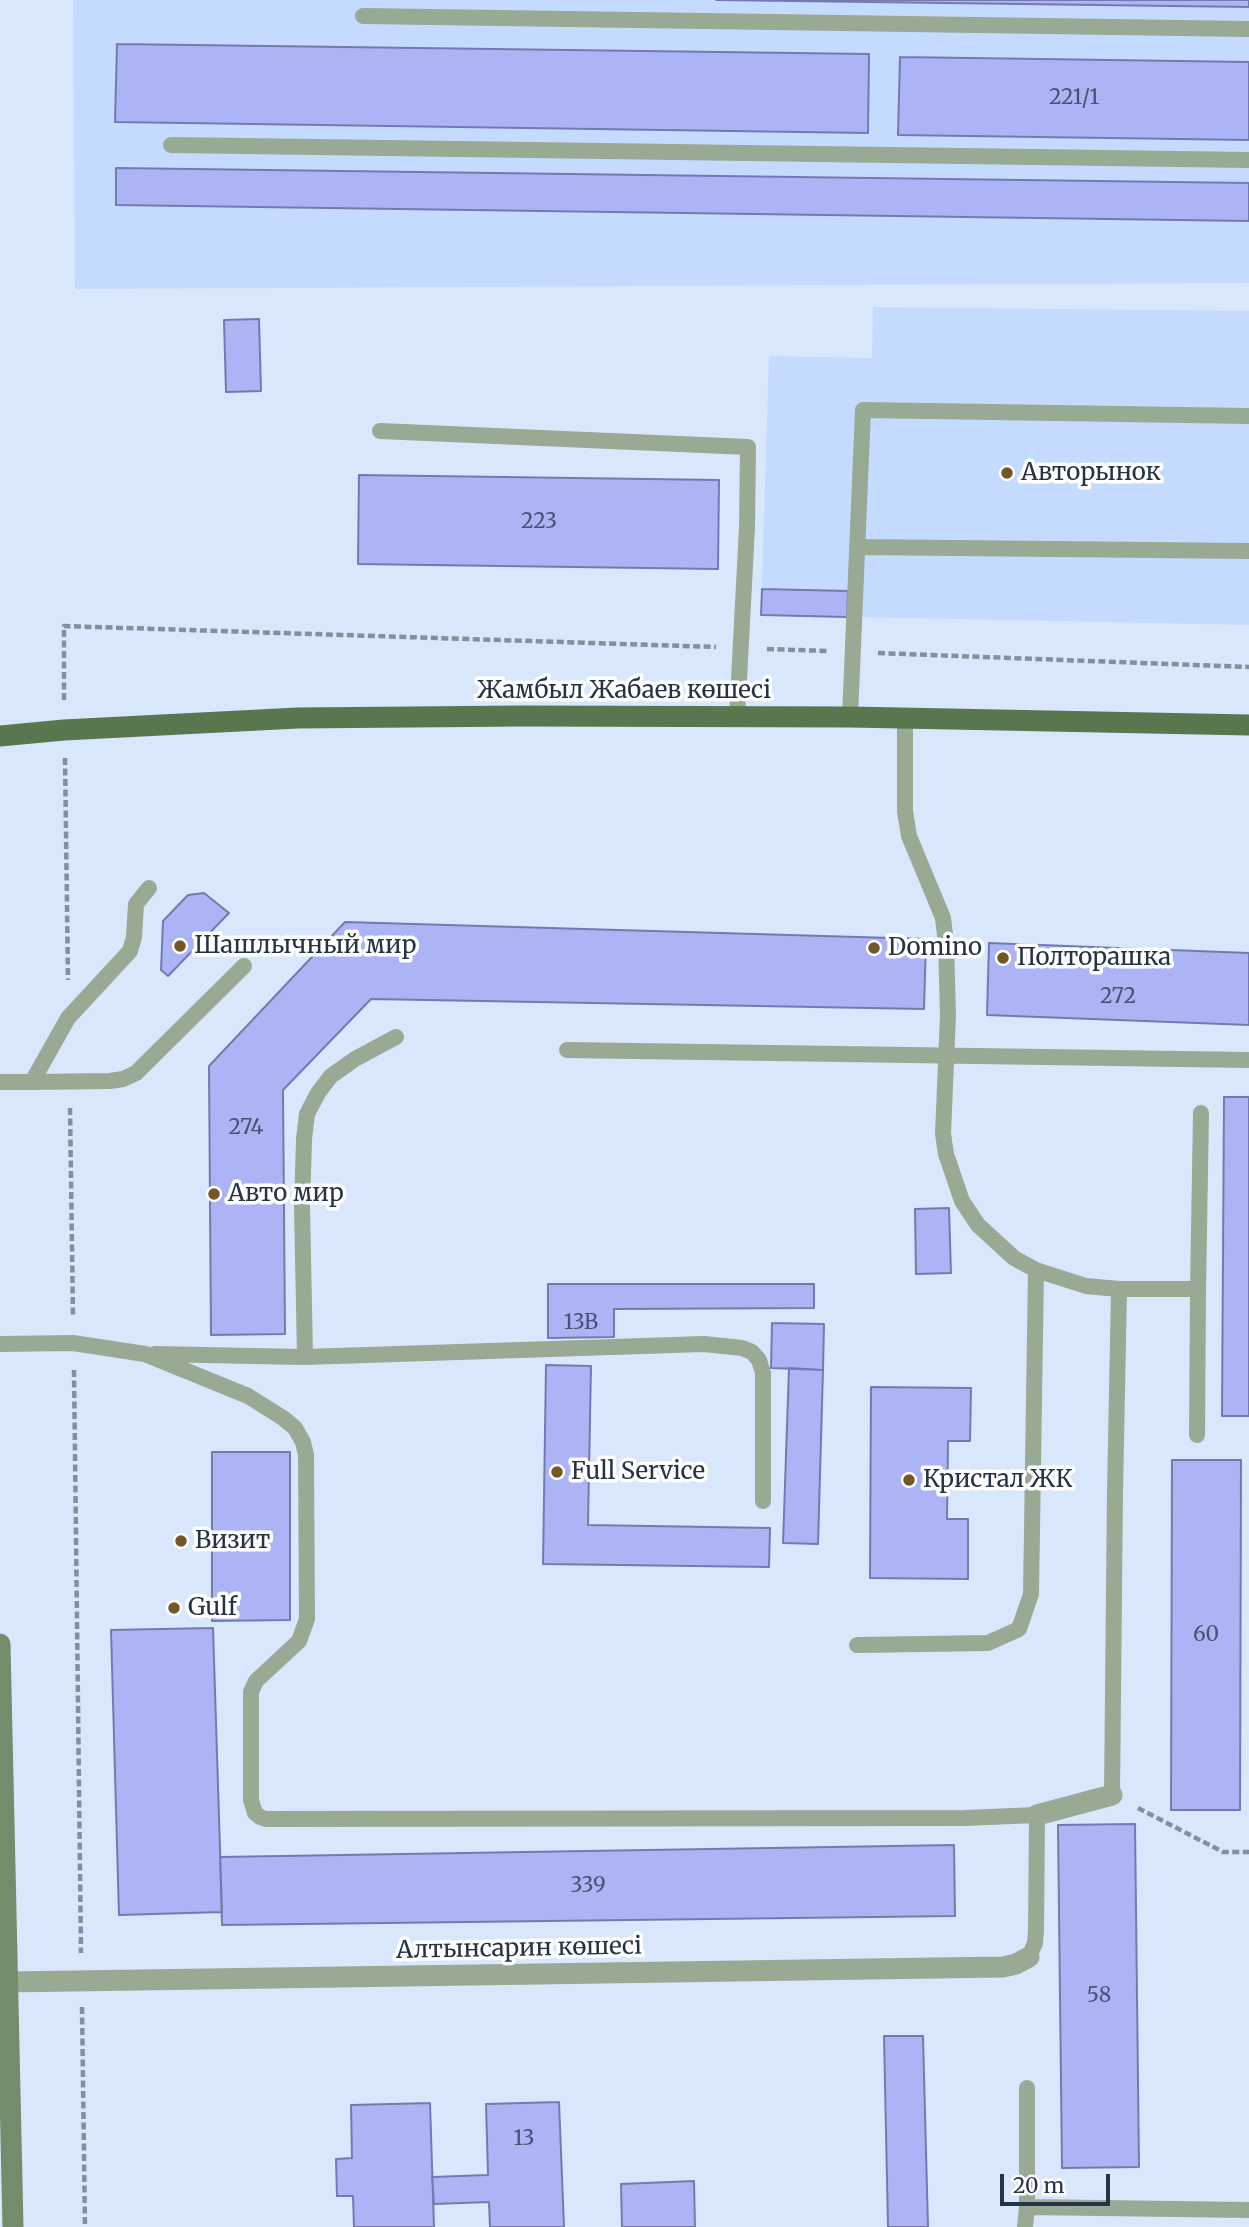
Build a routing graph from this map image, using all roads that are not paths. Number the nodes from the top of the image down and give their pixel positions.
1 (363, 16) dead end
2 (1249, 29) edge
3 (171, 145) dead end
4 (1249, 160) edge
5 (1249, 416) edge
6 (380, 430) dead end
7 (858, 547) junction
8 (1249, 551) edge
9 (737, 717) junction
10 (850, 717) junction
11 (905, 719) junction
12 (1249, 724) edge
13 (0, 736) edge
14 (149, 888) dead end
15 (244, 966) dead end
16 (396, 1037) dead end
17 (567, 1050) dead end
18 (947, 1057) junction
19 (1249, 1060) edge
20 (0, 1082) edge
21 (32, 1082) junction
22 (1201, 1113) dead end
23 (1036, 1270) junction
24 (1119, 1289) junction
25 (1198, 1289) junction
26 (0, 1344) edge
27 (145, 1354) junction
28 (305, 1357) junction
29 (1197, 1436) dead end
30 (763, 1501) dead end
31 (0, 1644) edge
32 (857, 1645) dead end
33 (1112, 1795) joint
34 (1037, 1815) junction
35 (1029, 1956) joint
36 (7, 1982) junction
37 (1027, 2088) dead end
38 (1027, 2207) junction
39 (1249, 2210) edge
40 (13, 2227) edge
41 (1025, 2227) edge

1 - 2 lane
3 - 4 lane
5 - 7 lane
6 - 9 lane
7 - 8 lane
7 - 10 lane
9 - 10 main road, Жамбыл Жабаев көшесі
9 - 13 main road, Жамбыл Жабаев көшесі
10 - 11 main road, Жамбыл Жабаев көшесі
11 - 12 main road, Жамбыл Жабаев көшесі
11 - 18 lane
14 - 21 lane
15 - 21 lane
16 - 28 lane
17 - 18 lane
18 - 19 lane
18 - 23 lane
20 - 21 lane
22 - 25 lane
23 - 24 lane
23 - 32 lane
24 - 25 lane
24 - 33 lane
25 - 29 lane
26 - 27 lane
27 - 28 lane
27 - 34 lane
28 - 30 lane
31 - 36 main road
33 - 34 street
34 - 35 lane
35 - 36 street, Алтынсарин көшесі
36 - 40 main road
37 - 38 lane
38 - 39 lane
38 - 41 lane

